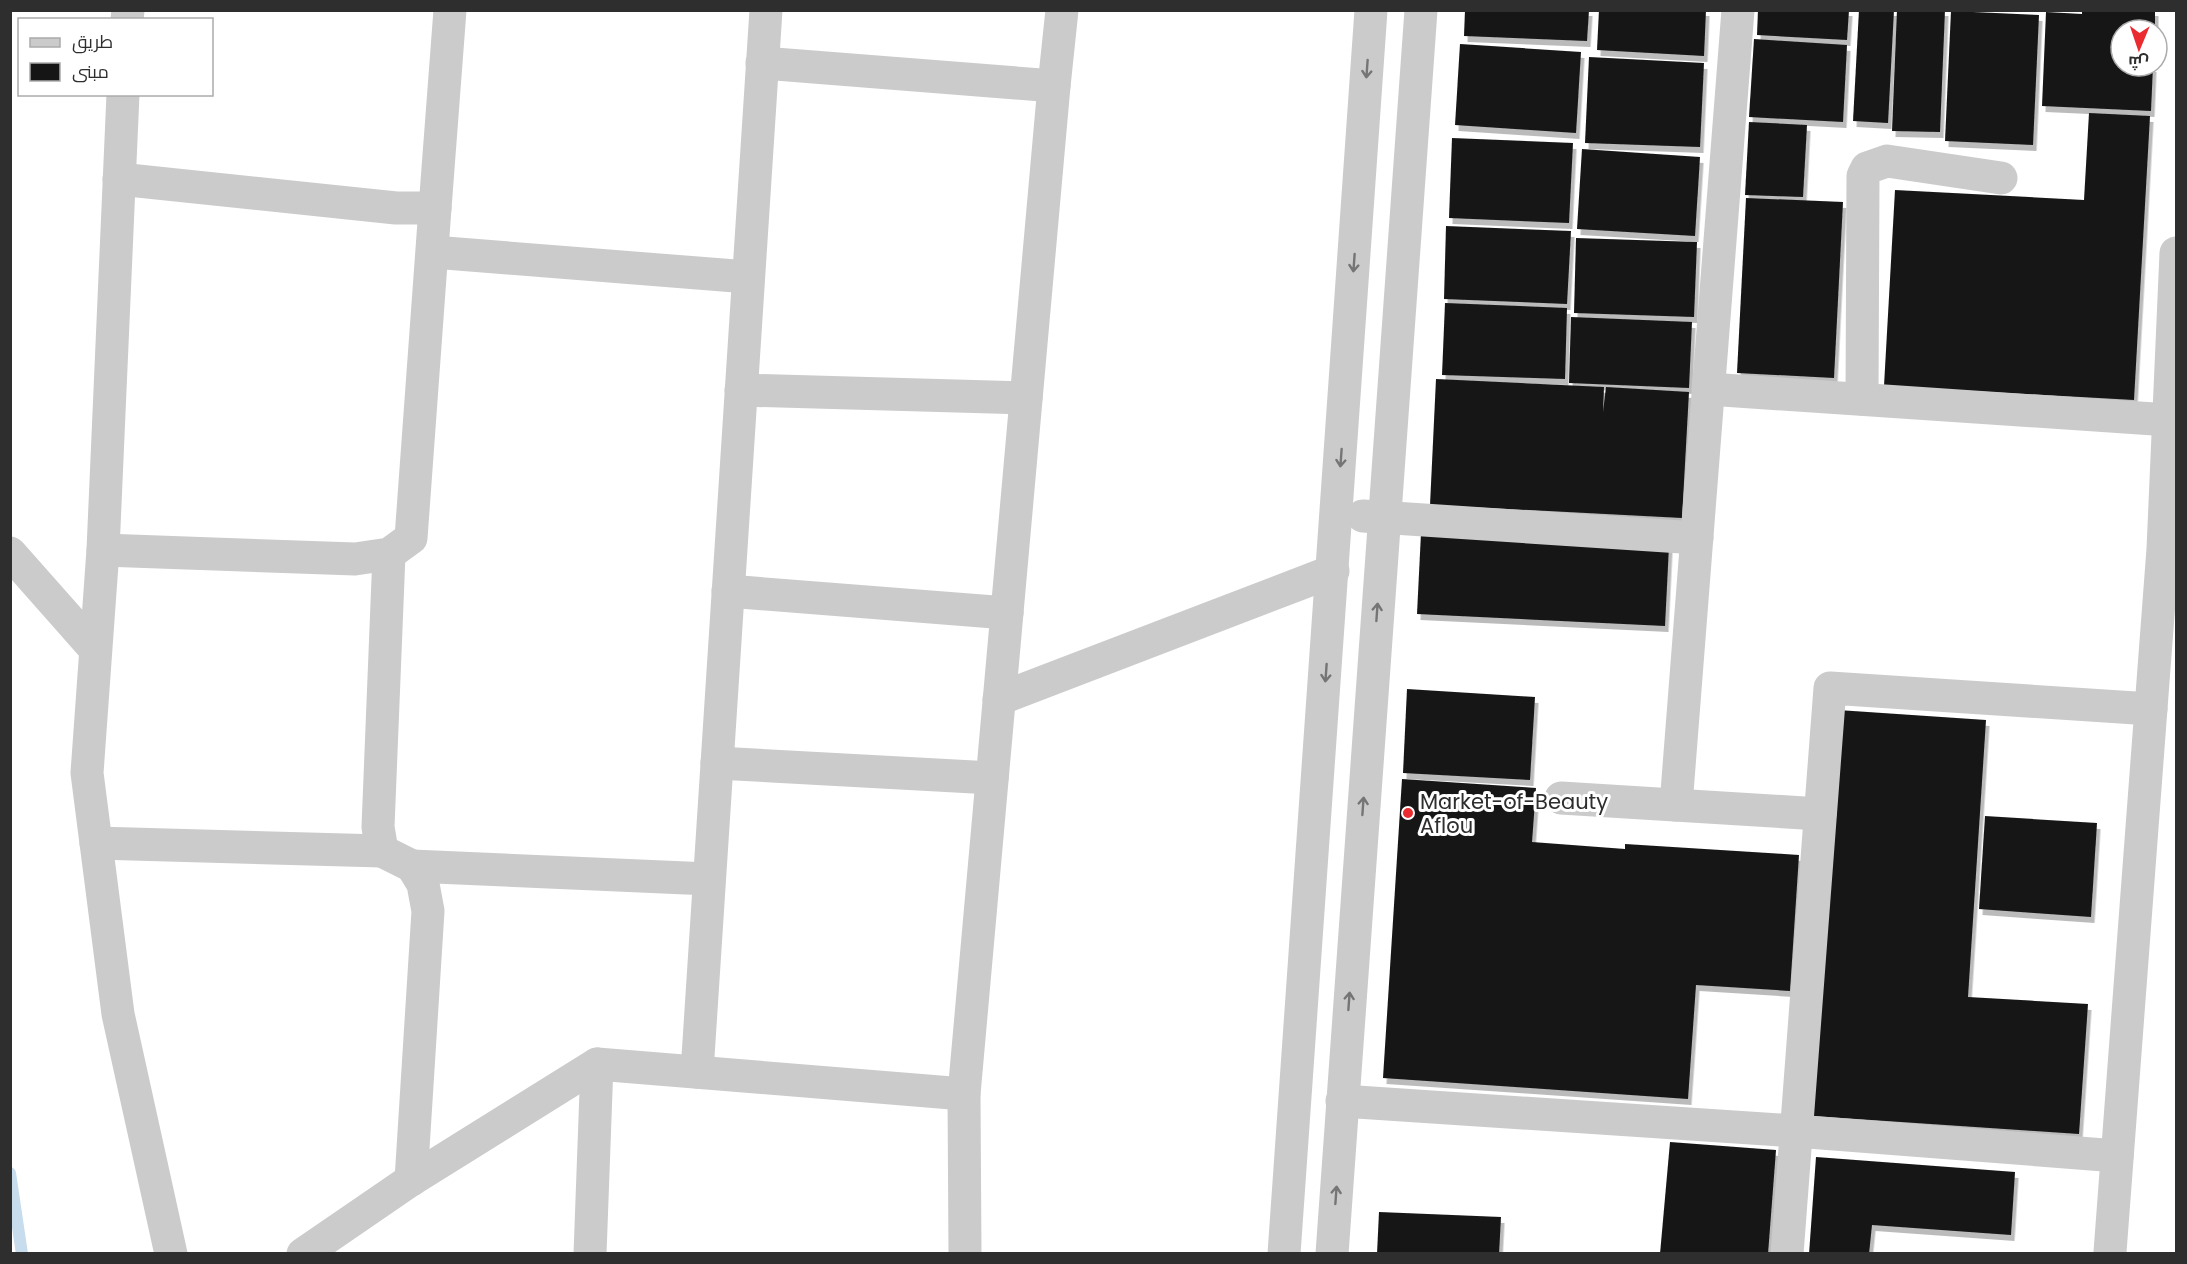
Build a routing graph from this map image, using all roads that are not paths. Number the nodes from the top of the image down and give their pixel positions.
1 (450, 10) edge
2 (766, 10) edge
3 (1062, 10) edge
4 (1371, 10) edge
5 (1421, 10) edge
6 (1737, 10) edge
7 (762, 63) junction
8 (1054, 86) junction
9 (123, 96) edge
10 (2001, 178) dead end
11 (119, 179) junction
12 (435, 208) junction
13 (433, 252) junction
14 (2176, 253) edge
15 (748, 277) junction
16 (1708, 389) junction
17 (741, 390) junction
18 (1026, 398) junction
19 (1862, 399) junction
20 (2169, 420) junction
21 (1337, 514) junction
22 (1384, 517) junction
23 (1697, 538) junction
24 (103, 550) junction
25 (10, 553) edge
26 (389, 554) junction
27 (2170, 556) edge
28 (1333, 571) junction
29 (728, 591) junction
30 (1007, 613) junction
31 (95, 649) junction
32 (999, 699) junction
33 (2151, 709) junction
34 (717, 763) junction
35 (992, 777) junction
36 (1561, 798) dead end
37 (1676, 805) junction
38 (1820, 814) junction
39 (96, 843) junction
40 (382, 852) junction
41 (412, 866) junction
42 (709, 879) junction
43 (597, 1064) junction
44 (697, 1072) junction
45 (964, 1094) junction
46 (1342, 1101) junction
47 (1795, 1131) junction
48 (2117, 1156) junction
49 (411, 1180) junction
50 (2110, 1253) edge
51 (171, 1254) edge
52 (303, 1254) edge
53 (590, 1254) edge
54 (965, 1254) edge
55 (1284, 1254) edge
56 (1332, 1254) edge
57 (1787, 1254) edge

1 - 12 street
2 - 7 street
3 - 8 street
4 -> 21 street
5 - 22 street
6 - 16 street
7 - 8 street
7 - 15 street
8 - 18 street
9 - 11 street
10 - 19 street
11 - 12 street
11 - 24 street
12 - 13 street
13 - 15 street
13 - 26 street
14 - 20 street
15 - 17 street
16 - 19 street
16 - 23 street
17 - 18 street
17 - 29 street
18 - 30 street
19 - 20 street
20 - 27 street
21 - 22 street
21 - 28 street
22 - 23 street
46 -> 22 street
23 - 37 street
24 - 26 street
24 - 31 street
25 - 31 street
26 - 40 street
27 - 33 street
28 - 32 street
28 -> 55 street
29 - 30 street
29 - 34 street
30 - 32 street
31 - 39 street
32 - 35 street
33 - 38 street
33 - 48 street
34 - 35 street
34 - 42 street
35 - 45 street
36 - 37 street
37 - 38 street
38 - 47 street
39 - 40 street
39 - 51 street
40 - 41 street
41 - 42 street
41 - 49 street
42 - 44 street
43 - 44 street
43 - 49 street
43 - 53 street
44 - 45 street
45 - 54 street
46 - 47 street
56 -> 46 street
47 - 48 street
47 - 57 street
48 - 50 street
49 - 52 street

